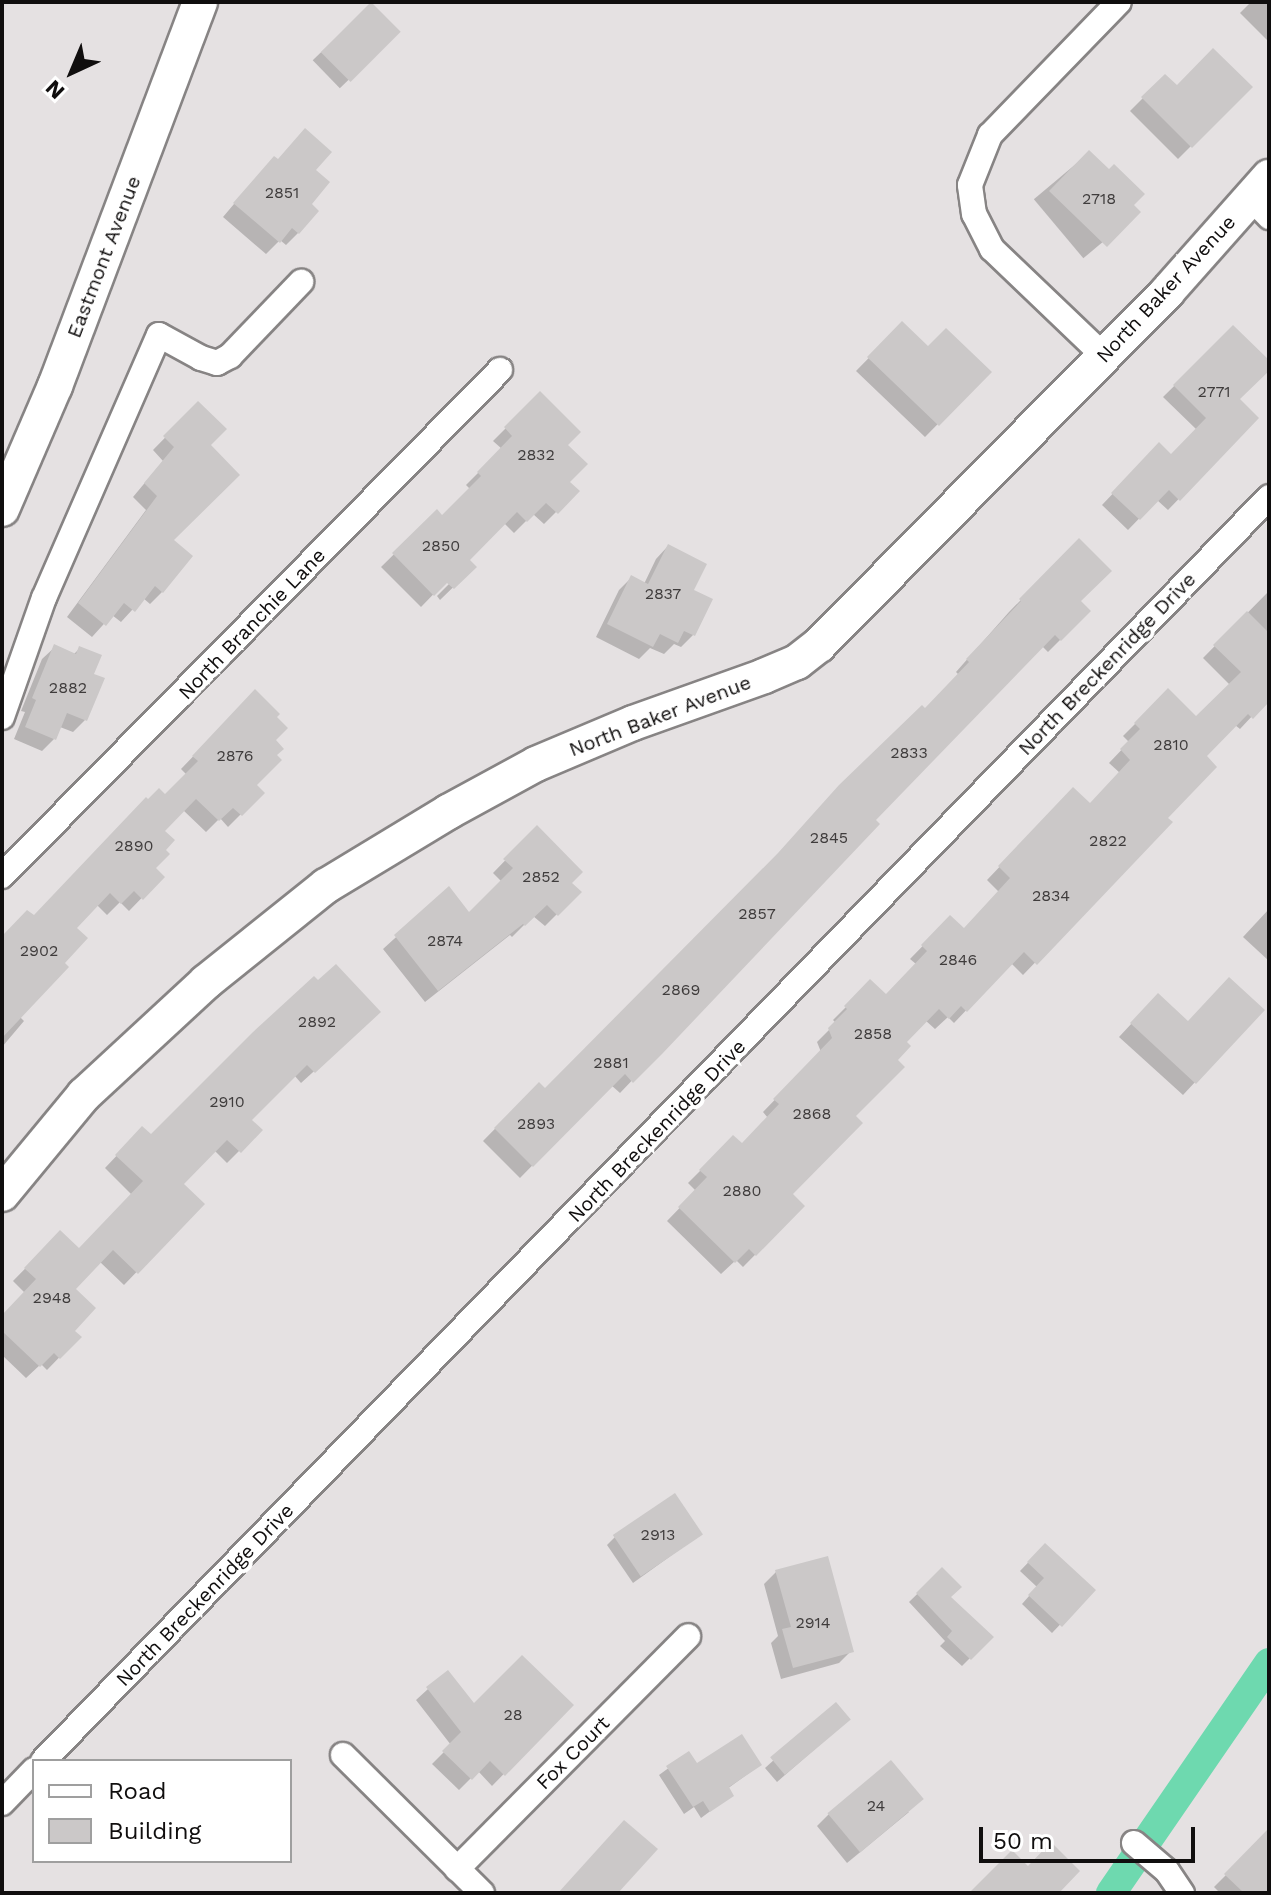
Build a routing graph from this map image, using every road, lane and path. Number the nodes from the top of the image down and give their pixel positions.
1 (200, 2) edge
2 (1119, 2) edge
3 (1263, 197) edge
4 (301, 282) dead end
5 (1104, 356) junction
6 (500, 370) dead end
7 (1269, 497) edge
8 (2, 509) edge
9 (2, 717) edge
10 (2, 876) edge
11 (2, 1194) edge
12 (688, 1636) dead end
13 (343, 1755) dead end
14 (45, 1759) edge
15 (32, 1772) edge
16 (2, 1803) edge
17 (1134, 1843) dead end
18 (457, 1869) junction
19 (482, 1893) edge
20 (1182, 1893) edge

1 - 8 main road, Eastmont Avenue
2 - 5 street
3 - 5 main road, North Baker Avenue
4 - 9 street
5 - 11 main road, North Baker Avenue
6 - 10 street, North Branchie Lane
7 - 14 street, North Breckenridge Drive
12 - 18 street, Fox Court
13 - 18 street
15 - 16 street
17 - 20 street
18 - 19 street

